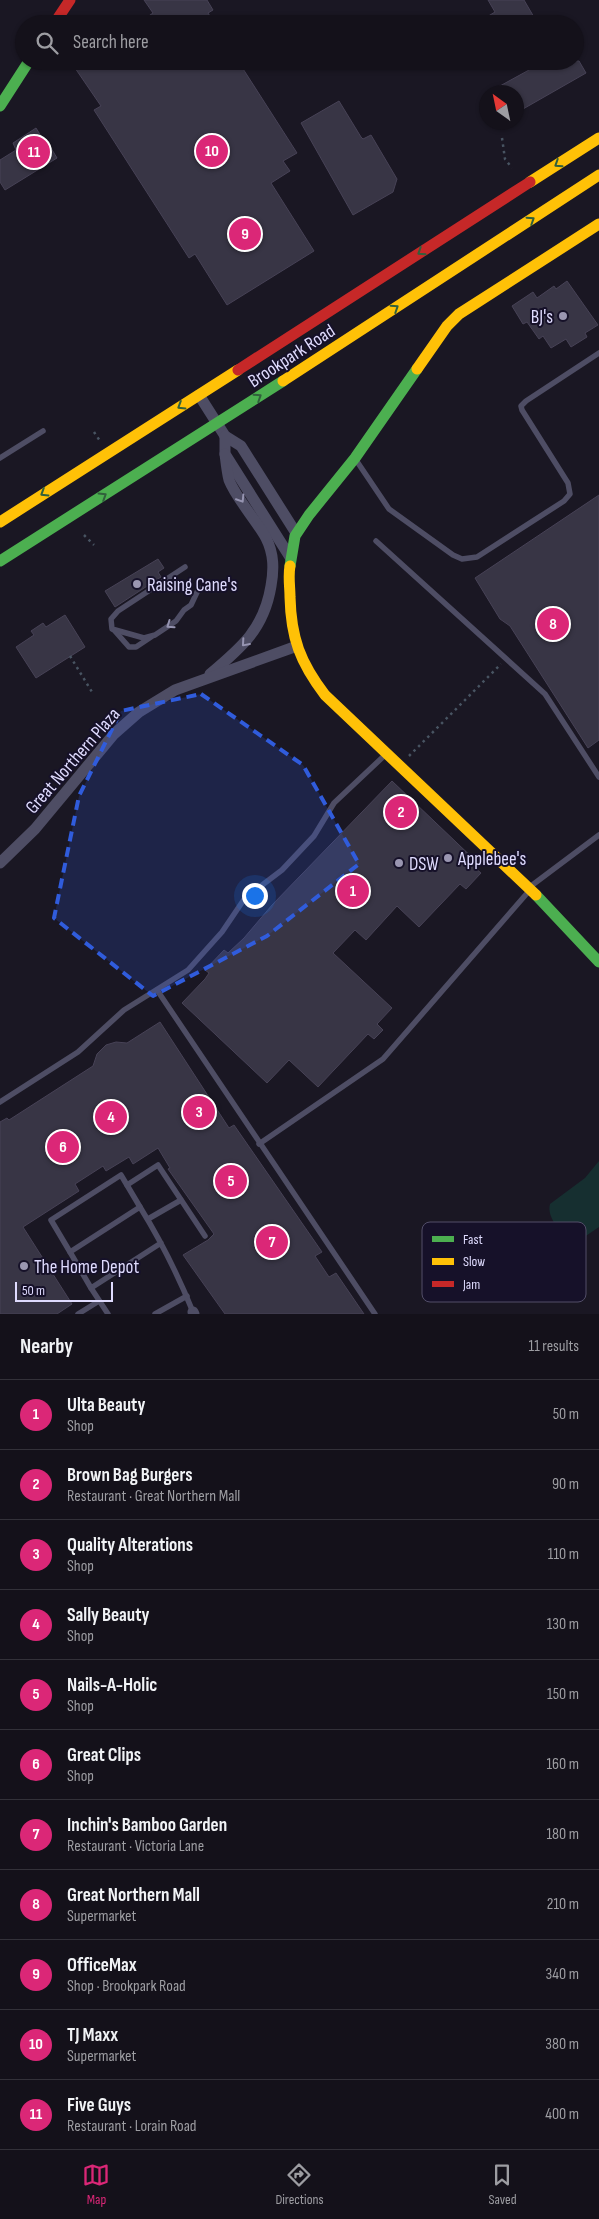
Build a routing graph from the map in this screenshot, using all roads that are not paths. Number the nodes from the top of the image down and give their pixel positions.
1 (70, 0) edge
2 (60, 15) edge
3 (24, 70) edge
4 (0, 106) edge
5 (599, 138) edge
6 (599, 176) edge
7 (599, 224) edge
8 (599, 353) edge
9 (199, 395) junction
10 (218, 424) junction
11 (43, 431) dead end
12 (226, 436) junction
13 (225, 454) junction
14 (0, 458) edge
15 (355, 458) junction
16 (0, 522) edge
17 (296, 533) junction
18 (376, 542) dead end
19 (290, 557) junction
20 (0, 562) edge
21 (185, 567) dead end
22 (200, 588) dead end
23 (112, 629) junction
24 (155, 635) junction
25 (297, 646) junction
26 (204, 679) junction
27 (386, 754) junction
28 (599, 777) edge
29 (599, 834) edge
30 (0, 863) edge
31 (529, 888) junction
32 (599, 962) edge
33 (157, 990) junction
34 (0, 1102) edge
35 (259, 1144) junction
36 (127, 1185) junction
37 (181, 1200) junction
38 (140, 1207) junction
39 (148, 1219) junction
40 (205, 1236) dead end
41 (162, 1243) junction
42 (70, 1252) junction
43 (91, 1288) junction
44 (186, 1296) junction
45 (99, 1301) junction
46 (193, 1313) edge
47 (78, 1314) edge
48 (108, 1314) edge
49 (155, 1314) edge
50 (375, 1314) edge

1 - 2 main road
3 - 4 main road
5 -> 9 main road, Brookpark Road
10 -> 6 main road, Brookpark Road
7 - 15 main road
8 - 15 lane
9 - 10 street
9 -> 16 main road, Brookpark Road
10 - 12 street
20 -> 10 main road, Brookpark Road
11 - 14 lane
12 - 13 street, Great Northern Plaza
12 - 17 street
13 - 19 street
13 -> 26 street, Great Northern Plaza
15 - 17 main road
17 - 19 main road
18 - 28 lane
19 - 25 main road
21 - 23 lane
22 -> 24 lane
23 - 24 lane
23 - 24 lane
25 - 26 street, Great Northern Plaza
25 - 27 main road
26 - 30 street, Great Northern Plaza
27 - 31 main road
27 - 33 lane
29 - 31 lane
31 - 32 main road
31 - 35 lane
33 - 34 lane
33 - 35 lane
35 - 50 lane
36 - 37 lane
36 - 38 lane
36 - 42 lane
37 - 39 lane
37 - 40 lane
38 - 39 lane
38 - 42 lane
39 - 41 lane
41 - 43 lane
41 - 44 lane
42 - 43 lane
43 - 45 lane
44 - 46 lane
44 - 49 lane
45 - 47 lane
45 - 48 lane

